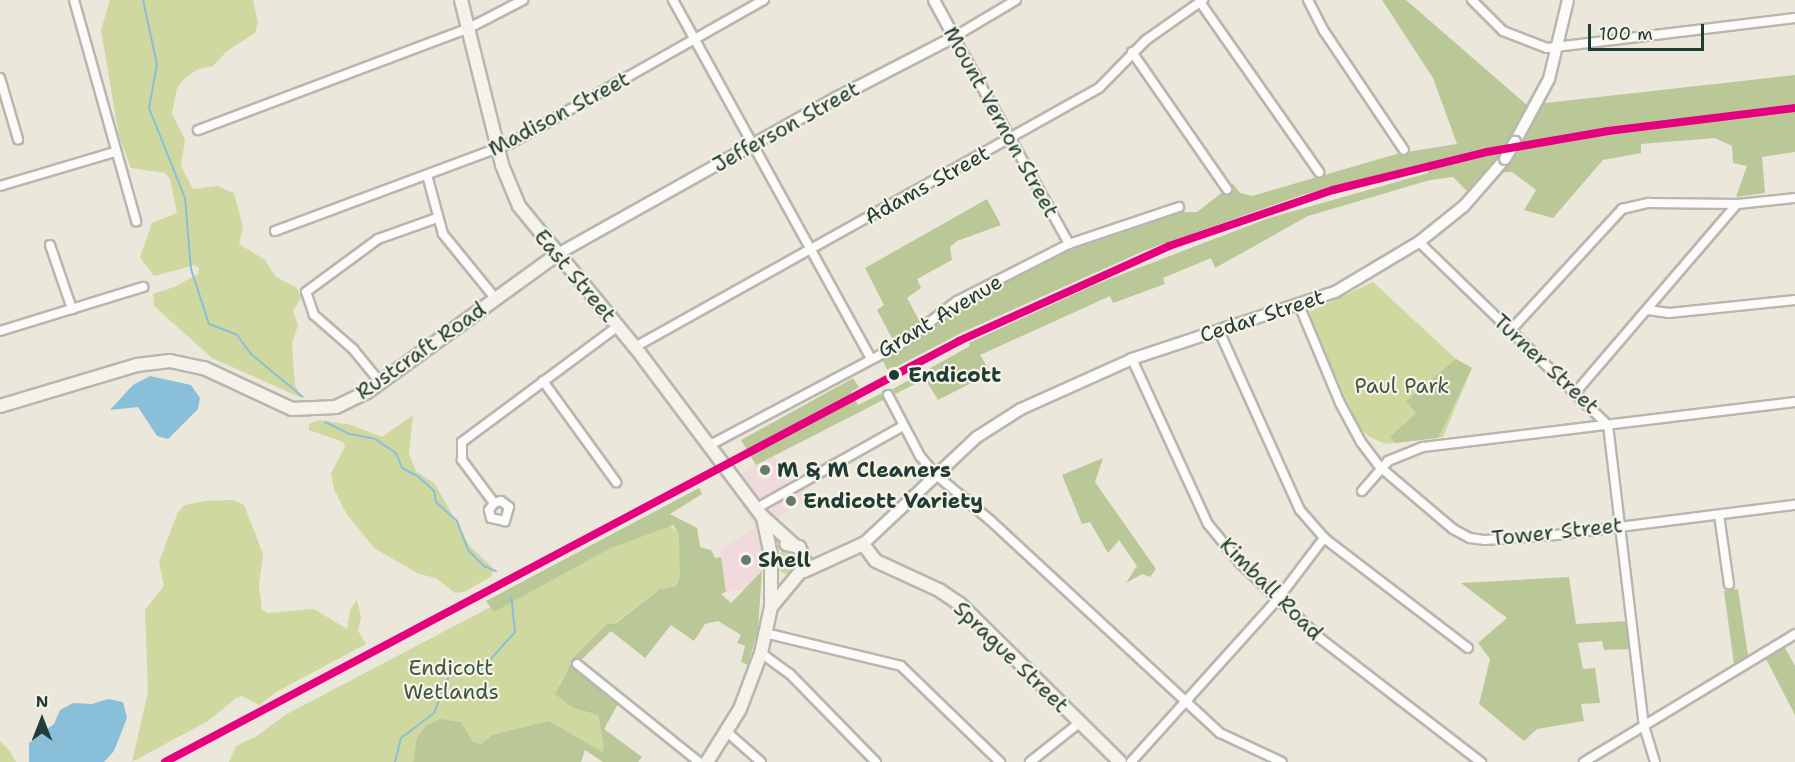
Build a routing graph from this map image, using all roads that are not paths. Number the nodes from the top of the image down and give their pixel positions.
1 (74, 0) edge
2 (461, 0) edge
3 (523, 0) edge
4 (673, 0) edge
5 (764, 0) edge
6 (934, 0) edge
7 (1016, 0) edge
8 (1308, 0) edge
9 (1472, 0) edge
10 (1568, 0) edge
11 (1201, 1) edge
12 (1795, 18) edge
13 (469, 28) junction
14 (954, 37) junction
15 (695, 39) junction
16 (1560, 47) junction
17 (1132, 52) junction
18 (0, 78) edge
19 (4, 108) edge
20 (198, 130) dead end
21 (1010, 138) junction
22 (18, 139) dead end
23 (753, 145) junction
24 (498, 149) junction
25 (1404, 150) dead end
26 (115, 152) junction
27 (1319, 172) dead end
28 (427, 175) junction
29 (0, 186) edge
30 (1227, 189) dead end
31 (1795, 198) edge
32 (1737, 204) junction
33 (1179, 207) dead end
34 (437, 218) junction
35 (136, 221) dead end
36 (275, 231) dead end
37 (1419, 242) junction
38 (1069, 244) junction
39 (50, 245) dead end
40 (812, 250) junction
41 (556, 255) junction
42 (143, 287) dead end
43 (495, 298) junction
44 (1795, 300) edge
45 (1299, 305) junction
46 (72, 309) junction
47 (1648, 310) junction
48 (618, 326) junction
49 (0, 331) edge
50 (1219, 331) junction
51 (1510, 331) junction
52 (635, 347) junction
53 (870, 357) junction
54 (1132, 359) junction
55 (543, 381) junction
56 (380, 382) junction
57 (1575, 393) junction
58 (888, 395) dead end
59 (1795, 402) edge
60 (0, 405) edge
61 (1608, 425) junction
62 (903, 426) junction
63 (710, 446) junction
64 (1380, 467) junction
65 (935, 474) junction
66 (616, 482) dead end
67 (1362, 491) dead end
68 (494, 503) dead end
69 (1795, 505) edge
70 (760, 512) junction
71 (1719, 515) junction
72 (1620, 526) junction
73 (1324, 538) junction
74 (863, 544) junction
75 (799, 548) junction
76 (771, 555) junction
77 (832, 558) junction
78 (771, 569) junction
79 (799, 575) junction
80 (1729, 584) dead end
81 (1277, 600) junction
82 (771, 607) junction
83 (765, 633) junction
84 (1795, 634) edge
85 (1468, 648) dead end
86 (761, 653) junction
87 (577, 664) dead end
88 (1186, 705) junction
89 (1079, 723) junction
90 (1644, 726) junction
91 (727, 732) junction
92 (699, 762) edge
93 (707, 762) edge
94 (761, 762) edge
95 (876, 762) edge
96 (1000, 762) edge
97 (1030, 762) edge
98 (1120, 762) edge
99 (1131, 762) edge
100 (1282, 762) edge
101 (1481, 762) edge
102 (1584, 762) edge
103 (1655, 762) edge

1 - 26 street
2 - 13 main road, East Street
3 - 13 street
4 - 15 street
5 - 15 street, Madison Street
6 - 14 street, Mount Vernon Street
7 - 14 street, Jefferson Street
8 - 25 street
9 - 16 street
10 - 16 street, Cedar Street
11 - 17 street, Adams Street
11 - 27 street
12 - 16 street
13 - 20 street
13 - 24 main road, East Street
14 - 21 street, Mount Vernon Street
14 - 23 street, Jefferson Street
15 - 23 street
15 - 24 street, Madison Street
16 - 37 street, Cedar Street, bridge
17 - 21 street, Adams Street
17 - 30 street
18 - 19 street
19 - 22 street
21 - 38 street, Mount Vernon Street
21 - 40 street, Adams Street
23 - 40 street
23 - 41 street, Jefferson Street
24 - 28 street, Madison Street
24 - 41 main road, East Street
26 - 29 street
26 - 35 street
28 - 34 street
28 - 36 street, Madison Street
31 - 32 street
32 - 47 street
32 - 51 street
33 - 38 street, Grant Avenue
34 - 43 street
34 - 56 street
37 - 45 street, Cedar Street
37 - 51 street, Turner Street
38 - 53 street, Grant Avenue
39 - 46 street
40 - 52 street, Adams Street
40 - 53 street
41 - 43 main road, Rustcraft Road
41 - 48 main road, East Street
42 - 46 street
43 - 56 main road, Rustcraft Road
44 - 47 street
45 - 50 street, Cedar Street
45 - 64 street, Tower Street
46 - 49 street
47 - 57 street
48 - 52 main road, East Street
48 - 55 street
50 - 54 street, Cedar Street
50 - 73 street
51 - 57 street, Turner Street
52 - 63 main road, East Street
53 - 63 street, Grant Avenue
54 - 65 street, Cedar Street
54 - 81 street, Kimball Road
55 - 66 street
55 - 68 street
56 - 60 main road, Rustcraft Road
57 - 61 street, Turner Street
58 - 62 street
59 - 61 street
61 - 64 street
61 - 72 street, Turner Street
62 - 65 street
62 - 70 street
63 - 70 main road, East Street
64 - 67 street
64 - 72 street, Tower Street
65 - 74 street, Cedar Street
65 - 88 street
69 - 71 street, Tower Street
70 - 75 main road, East Street
70 - 76 main road, East Street
71 - 72 street, Tower Street
71 - 80 street
72 - 90 street, Turner Street
73 - 81 street
73 - 85 street
74 - 77 main road
74 - 89 main road, Sprague Street
75 - 76 main road
75 - 77 main road
75 - 79 main road
76 - 78 main road
77 - 79 main road
78 - 79 main road
78 - 82 main road
79 - 82 main road
81 - 88 street
81 - 101 street, Kimball Road
82 - 83 main road
83 - 86 main road
83 - 96 street
84 - 90 street
86 - 91 main road
86 - 95 street
87 - 92 street
88 - 99 street
88 - 100 street
89 - 97 street
89 - 98 main road, Sprague Street
90 - 102 street
90 - 103 street, Turner Street
91 - 93 main road
91 - 94 street

